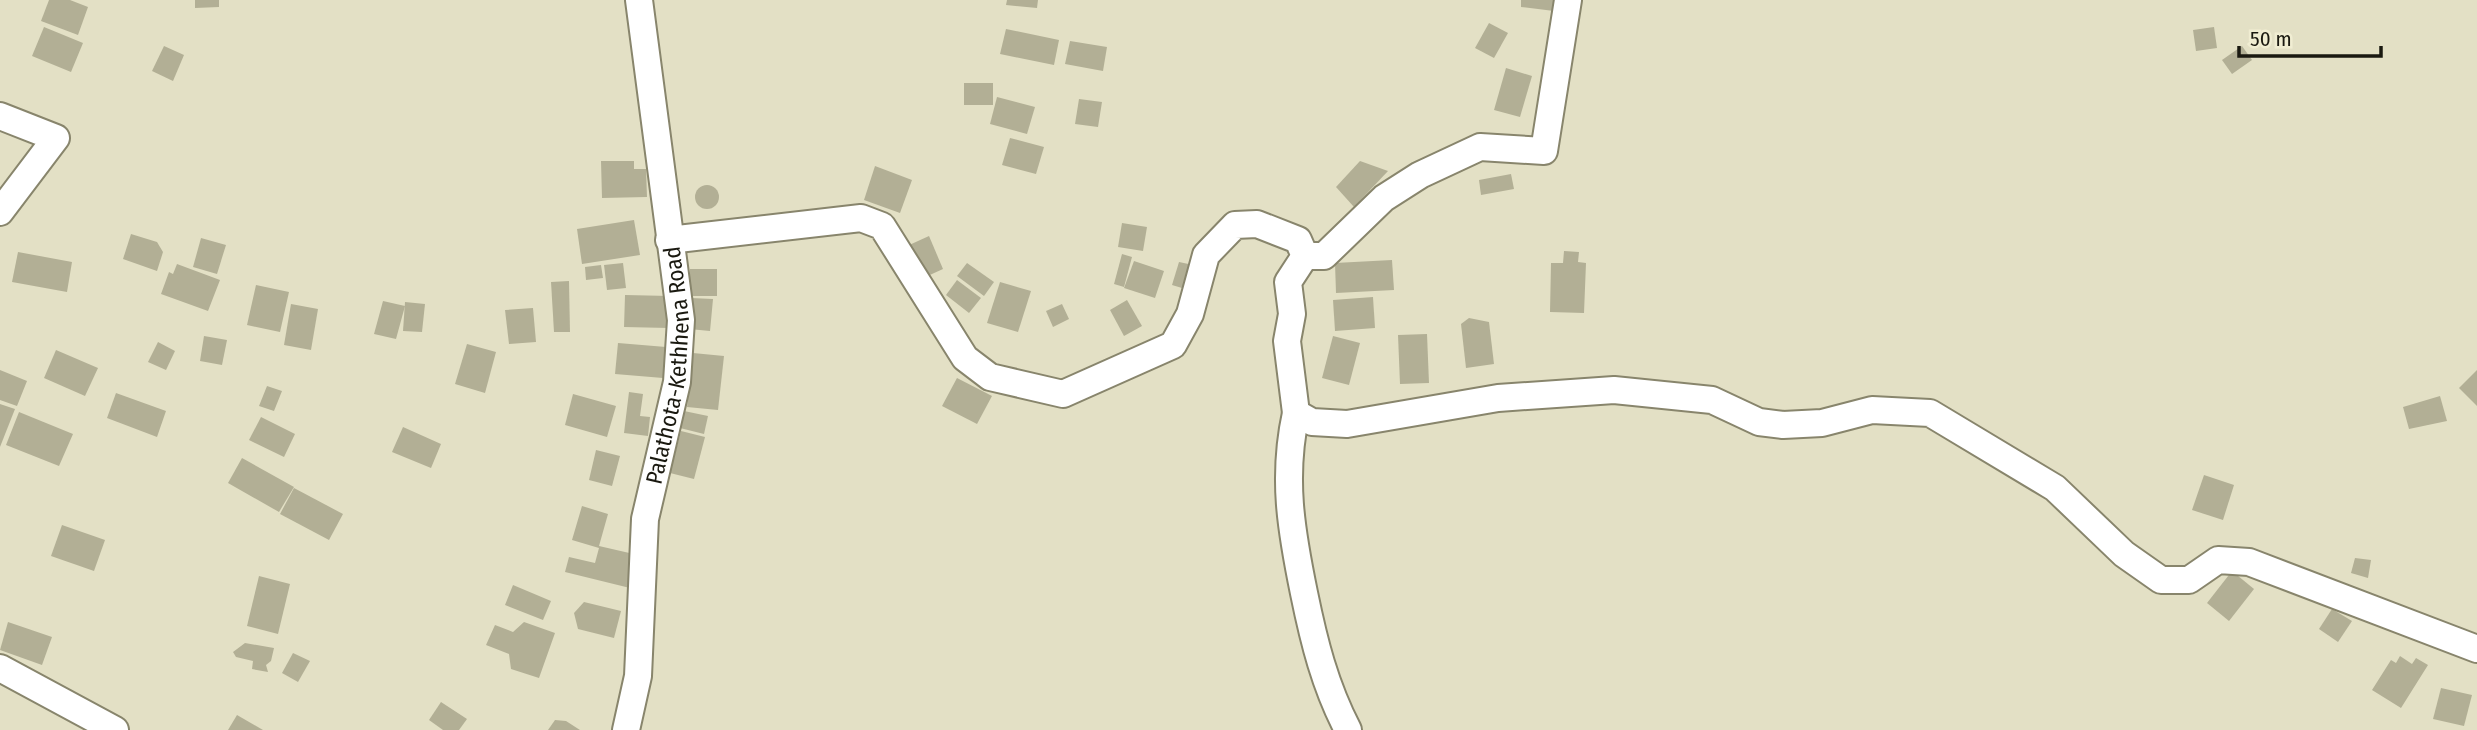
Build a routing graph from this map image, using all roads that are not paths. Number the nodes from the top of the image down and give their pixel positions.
1 (639, 0) edge
2 (1568, 0) edge
3 (0, 116) edge
4 (0, 212) edge
5 (670, 240) junction
6 (1306, 256) junction
7 (1296, 413) junction
8 (2477, 649) edge
9 (0, 668) edge
10 (115, 730) edge
11 (626, 730) edge
12 (1348, 730) edge

1 - 5 street, Palathota-Kethhena Road
2 - 6 street
3 - 4 street
5 - 6 street
5 - 11 street, Palathota-Kethhena Road
6 - 7 street
7 - 8 street
7 - 12 street
9 - 10 street

